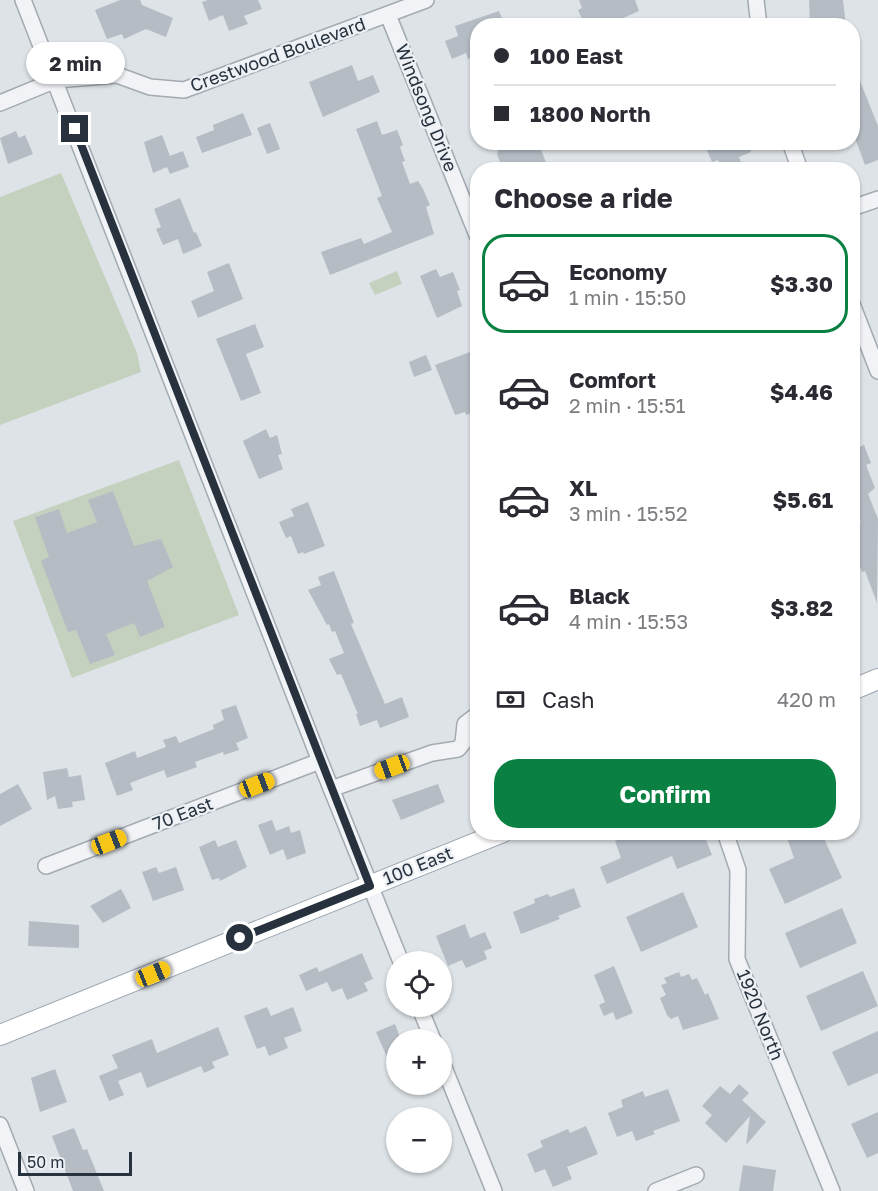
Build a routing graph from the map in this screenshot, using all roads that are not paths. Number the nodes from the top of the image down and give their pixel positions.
1 (24, 0) edge
2 (426, 0) edge
3 (756, 0) edge
4 (388, 15) junction
5 (758, 18) edge
6 (56, 80) junction
7 (0, 103) edge
8 (878, 199) edge
9 (860, 205) edge
10 (470, 218) edge
11 (860, 325) edge
12 (878, 371) edge
13 (878, 680) edge
14 (860, 687) edge
15 (470, 720) edge
16 (320, 761) junction
17 (331, 789) junction
18 (483, 840) edge
19 (728, 840) edge
20 (46, 866) dead end
21 (370, 886) junction
22 (397, 951) edge
23 (0, 1035) edge
24 (452, 1087) edge
25 (0, 1125) edge
26 (7, 1166) edge
27 (696, 1175) dead end
28 (26, 1191) edge
29 (494, 1191) edge
30 (656, 1191) edge
31 (832, 1191) edge

1 - 6 street
2 - 4 street, Crestwood Boulevard
3 - 5 street
4 - 6 street, Crestwood Boulevard
4 - 10 street, Windsong Drive
6 - 7 street, Crestwood Boulevard
6 - 16 street
8 - 9 street
11 - 12 street
13 - 14 main road
15 - 17 street
16 - 17 street
16 - 20 street, 70 East
17 - 21 street
18 - 21 main road, 100 East
19 - 31 street, 1920 North
21 - 22 street
21 - 23 main road, 100 East
24 - 29 street
25 - 26 street
26 - 28 street
27 - 30 street

